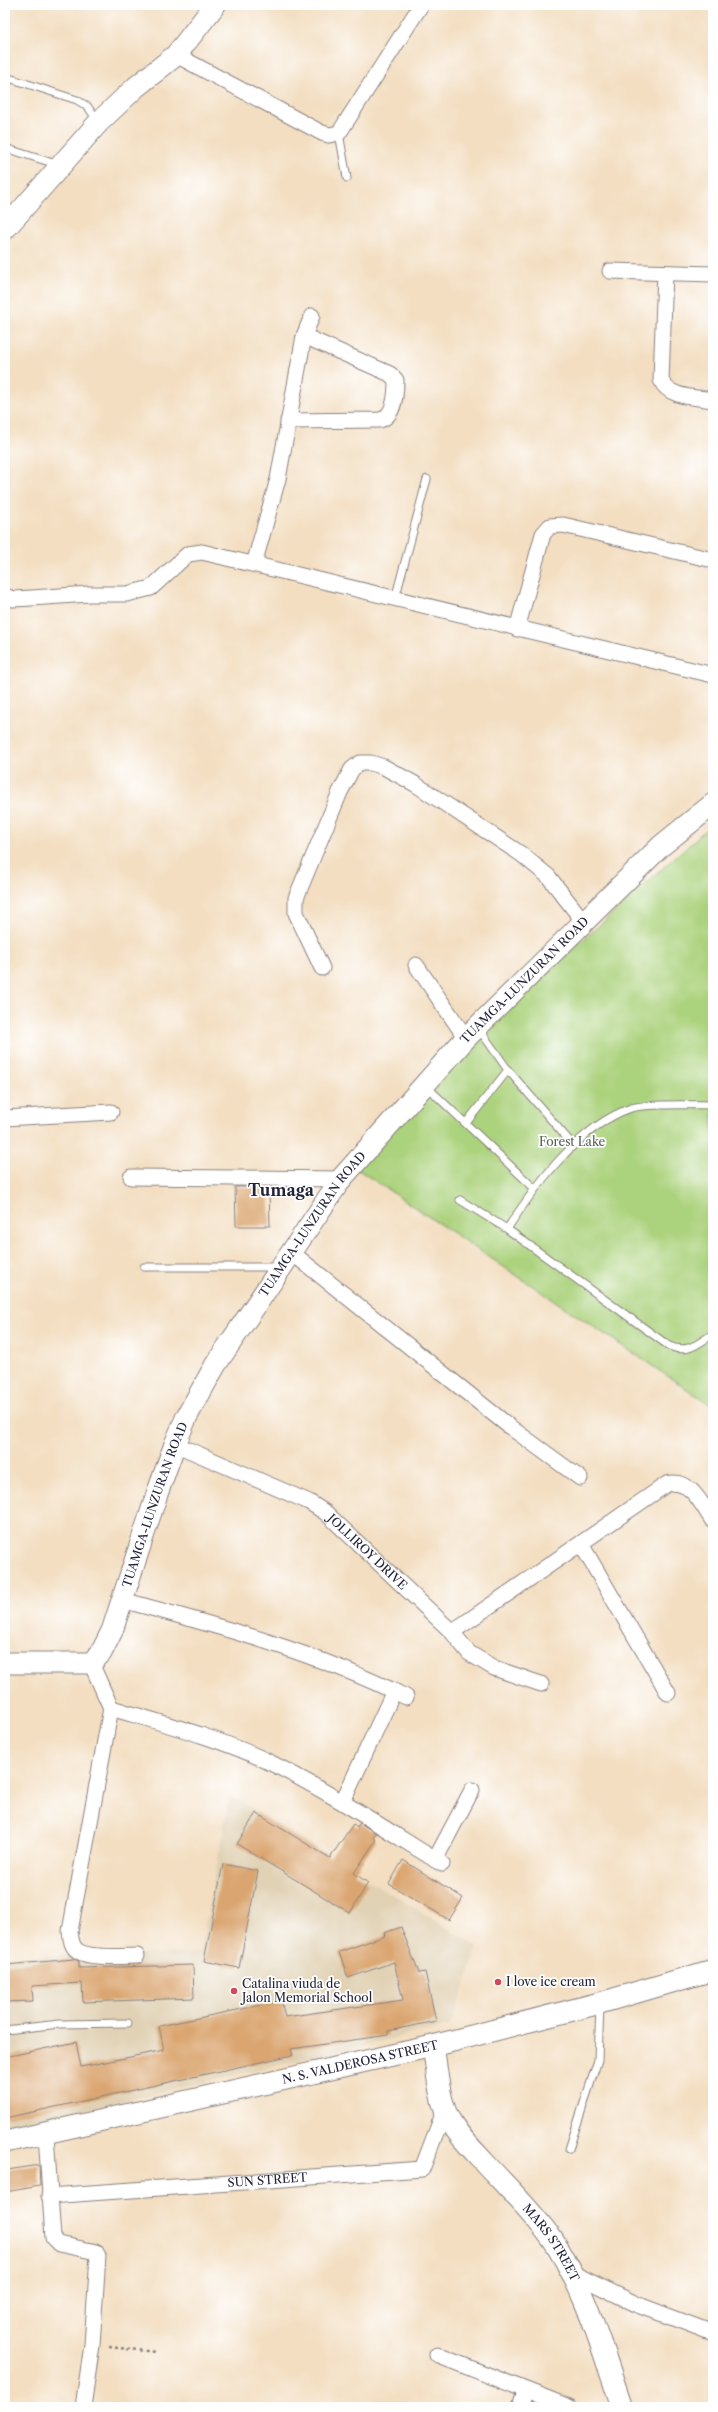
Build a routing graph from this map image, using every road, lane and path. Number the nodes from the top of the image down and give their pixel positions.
1 (215, 5) edge
2 (421, 5) edge
3 (176, 55) junction
4 (6, 77) edge
5 (99, 122) junction
6 (339, 133) junction
7 (5, 148) edge
8 (59, 166) junction
9 (347, 178) dead end
10 (5, 229) edge
11 (610, 271) dead end
12 (665, 273) junction
13 (713, 274) edge
14 (312, 316) dead end
15 (304, 336) junction
16 (713, 400) edge
17 (288, 421) junction
18 (427, 479) dead end
19 (713, 560) edge
20 (254, 564) junction
21 (5, 596) edge
22 (395, 599) junction
23 (517, 629) junction
24 (713, 675) edge
25 (713, 804) edge
26 (584, 922) junction
27 (416, 965) dead end
28 (322, 968) dead end
29 (471, 1032) junction
30 (508, 1070) junction
31 (423, 1084) junction
32 (713, 1105) edge
33 (111, 1112) dead end
34 (5, 1118) edge
35 (466, 1123) junction
36 (573, 1146) junction
37 (131, 1177) dead end
38 (340, 1179) junction
39 (534, 1188) junction
40 (460, 1200) dead end
41 (507, 1229) junction
42 (286, 1259) junction
43 (144, 1267) dead end
44 (713, 1334) edge
45 (175, 1444) junction
46 (580, 1478) dead end
47 (713, 1522) edge
48 (581, 1544) junction
49 (122, 1600) junction
50 (452, 1632) junction
51 (5, 1663) edge
52 (91, 1663) junction
53 (541, 1684) dead end
54 (668, 1694) dead end
55 (111, 1708) junction
56 (472, 1790) dead end
57 (343, 1801) junction
58 (137, 1956) dead end
59 (713, 1970) edge
60 (600, 2002) junction
61 (128, 2023) dead end
62 (5, 2030) edge
63 (433, 2046) junction
64 (444, 2104) junction
65 (46, 2135) junction
66 (5, 2142) edge
67 (569, 2149) dead end
68 (49, 2196) junction
69 (572, 2273) junction
70 (713, 2333) edge
71 (92, 2345) junction
72 (156, 2352) dead end
73 (436, 2355) dead end
74 (525, 2392) junction
75 (82, 2407) edge
76 (520, 2407) edge
77 (569, 2407) edge
78 (622, 2407) edge

1 - 3 street
2 - 6 street
3 - 5 street
3 - 6 street
4 - 5 lane
5 - 8 street
6 - 9 lane
7 - 8 lane
8 - 10 street
11 - 12 street
12 - 13 street
12 - 16 street
14 - 15 street
15 - 17 street
15 - 17 street
17 - 20 street
18 - 22 lane
19 - 23 street
20 - 21 street
20 - 22 street
22 - 23 street
23 - 24 street
25 - 26 street, TUAMGA-LUNZURAN ROAD
26 - 28 street
26 - 29 street, TUAMGA-LUNZURAN ROAD
27 - 29 street
29 - 30 lane
29 - 31 street, TUAMGA-LUNZURAN ROAD
30 - 35 lane
30 - 36 lane
31 - 35 lane
31 - 38 street, TUAMGA-LUNZURAN ROAD
32 - 36 lane
33 - 34 street
35 - 39 lane
36 - 39 lane
37 - 38 street
38 - 42 street, TUAMGA-LUNZURAN ROAD
39 - 41 lane
40 - 41 lane
41 - 44 lane
42 - 43 lane
42 - 45 street, TUAMGA-LUNZURAN ROAD
42 - 46 street
45 - 49 street, TUAMGA-LUNZURAN ROAD
45 - 50 street, JOLLIROY DRIVE
47 - 48 street
48 - 50 street
48 - 54 street
49 - 52 street, TUAMGA-LUNZURAN ROAD
49 - 57 street
50 - 53 street, JOLLIROY DRIVE
51 - 52 street
52 - 55 street
55 - 57 street
55 - 58 street
56 - 57 street
59 - 60 street, N. S. VALDEROSA STREET
60 - 63 street, N. S. VALDEROSA STREET
60 - 67 lane
61 - 62 lane
63 - 64 street
63 - 65 street, N. S. VALDEROSA STREET
64 - 68 street, SUN STREET
64 - 69 street, MARS STREET
65 - 66 street, N. S. VALDEROSA STREET
65 - 68 street
68 - 71 street
69 - 70 street
69 - 78 street, MARS STREET
71 - 72 path
71 - 75 street
73 - 74 street
74 - 76 street
74 - 77 street

